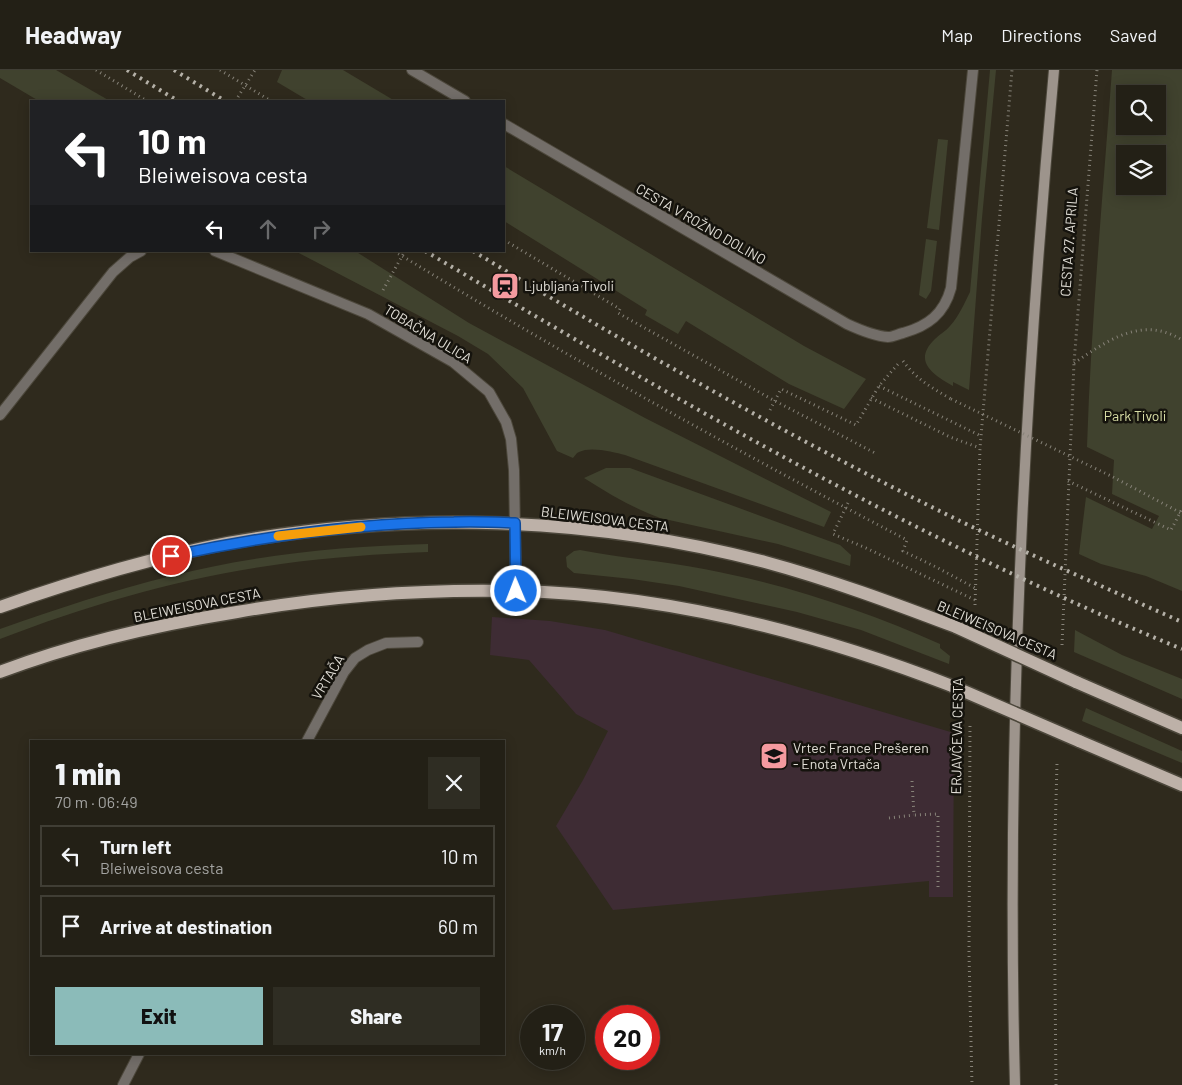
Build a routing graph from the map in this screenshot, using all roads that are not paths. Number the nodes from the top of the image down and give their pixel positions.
1 (412, 70) edge
2 (973, 70) edge
3 (1054, 70) edge
4 (464, 100) edge
5 (505, 125) edge
6 (139, 252) edge
7 (217, 252) edge
8 (0, 415) edge
9 (515, 523) junction
10 (516, 591) junction
11 (0, 607) edge
12 (418, 642) dead end
13 (0, 672) edge
14 (1182, 728) edge
15 (308, 740) edge
16 (1182, 785) edge
17 (138, 1055) edge
18 (122, 1085) edge
19 (1015, 1085) edge

1 - 4 street
2 - 5 street, CESTA V ROŽNO DOLINO
3 - 19 main road
6 - 8 street
7 - 9 street, TOBAČNA ULICA
9 - 10 street, TOBAČNA ULICA
9 - 11 main road, BLEIWEISOVA CESTA
9 - 14 main road, BLEIWEISOVA CESTA, bridge
10 - 13 main road, BLEIWEISOVA CESTA
10 - 16 main road, BLEIWEISOVA CESTA, bridge
12 - 15 street, VRTAČA
17 - 18 street

